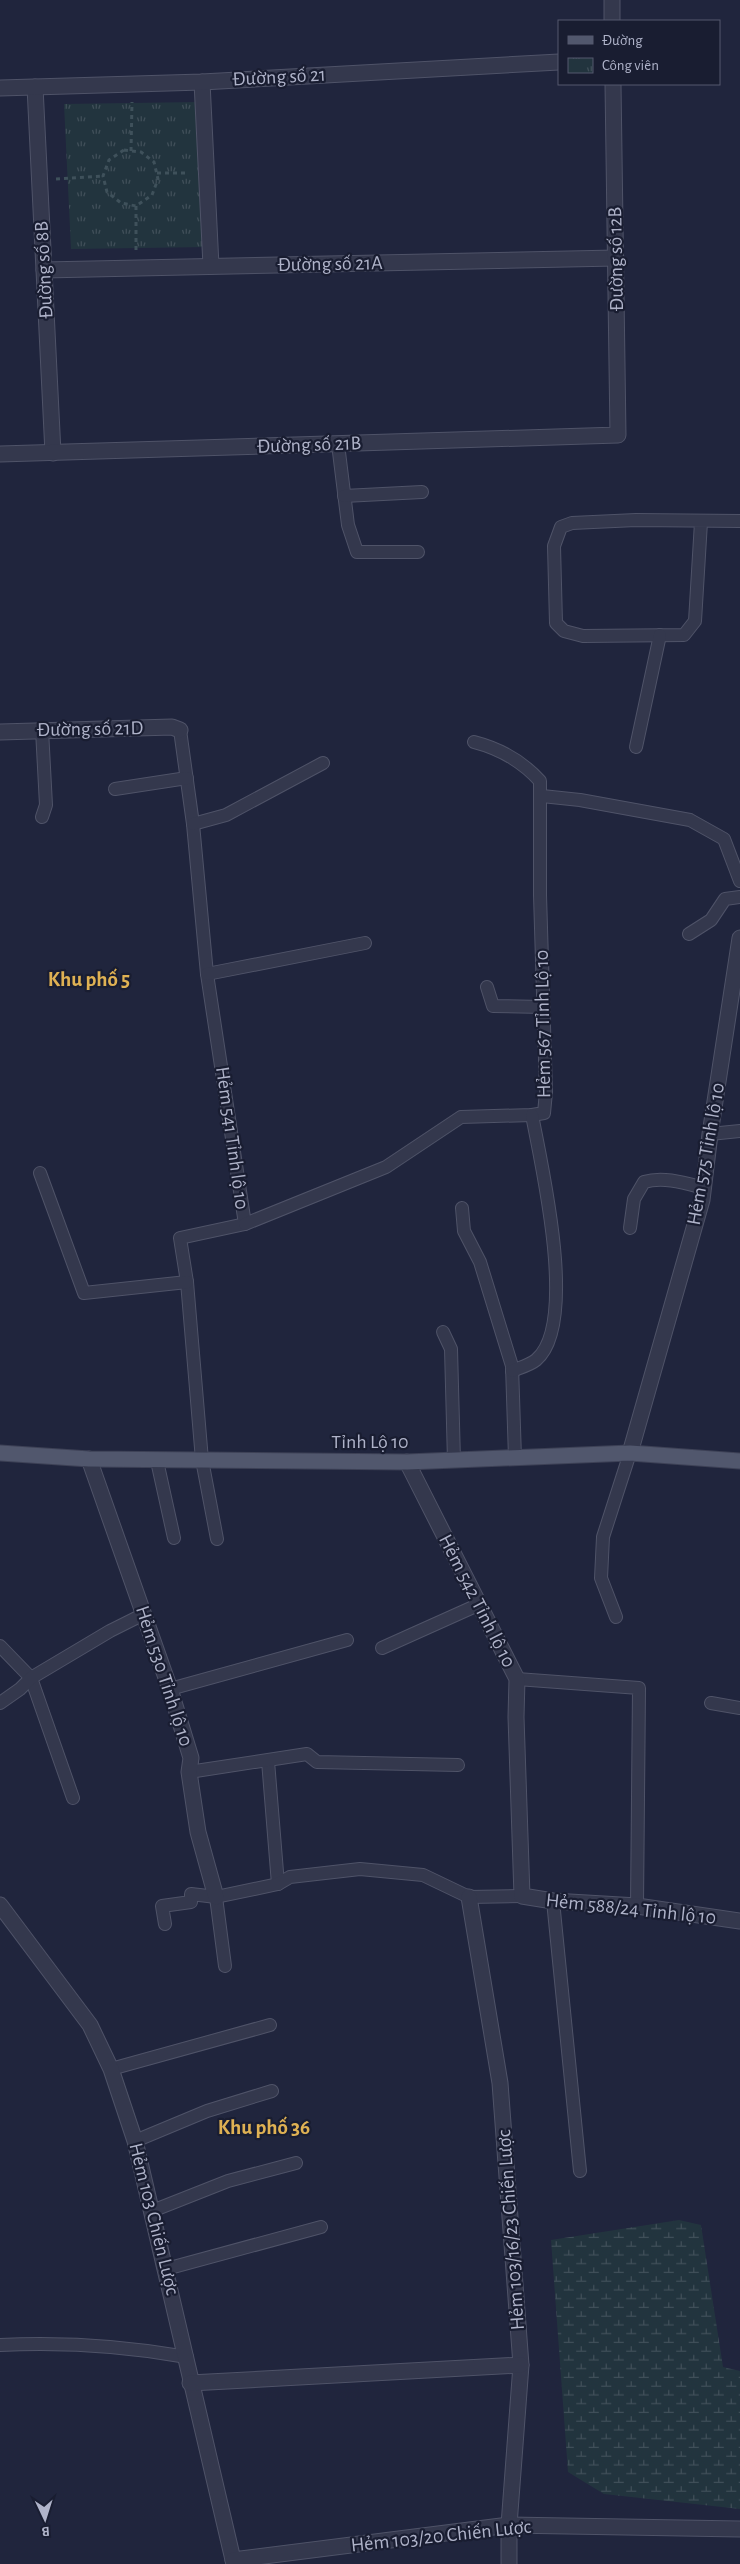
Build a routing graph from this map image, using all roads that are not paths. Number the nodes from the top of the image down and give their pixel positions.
1 (612, 0) edge
2 (612, 20) edge
3 (558, 62) edge
4 (202, 82) junction
5 (613, 85) edge
6 (35, 87) junction
7 (0, 88) edge
8 (616, 258) junction
9 (212, 266) junction
10 (44, 270) junction
11 (618, 435) joint
12 (338, 444) junction
13 (53, 453) junction
14 (0, 454) edge
15 (422, 492) dead end
16 (344, 496) junction
17 (740, 521) edge
18 (701, 522) junction
19 (418, 552) dead end
20 (660, 635) junction
21 (42, 730) junction
22 (180, 730) joint
23 (0, 732) edge
24 (474, 742) dead end
25 (636, 748) dead end
26 (323, 763) dead end
27 (187, 778) junction
28 (115, 789) dead end
29 (542, 796) junction
30 (42, 817) dead end
31 (193, 824) junction
32 (740, 881) edge
33 (740, 897) edge
34 (689, 934) dead end
35 (740, 938) edge
36 (364, 943) dead end
37 (207, 974) junction
38 (487, 987) dead end
39 (543, 1007) junction
40 (734, 1018) edge
41 (532, 1115) junction
42 (740, 1131) edge
43 (710, 1134) junction
44 (40, 1173) dead end
45 (704, 1188) junction
46 (462, 1208) dead end
47 (244, 1224) junction
48 (630, 1228) dead end
49 (187, 1282) junction
50 (443, 1332) dead end
51 (512, 1371) junction
52 (0, 1453) edge
53 (630, 1453) junction
54 (515, 1458) junction
55 (89, 1459) junction
56 (202, 1460) junction
57 (157, 1461) junction
58 (454, 1461) junction
59 (740, 1461) edge
60 (408, 1462) junction
61 (174, 1538) dead end
62 (217, 1540) dead end
63 (480, 1604) junction
64 (144, 1614) junction
65 (616, 1617) dead end
66 (347, 1640) dead end
67 (0, 1646) edge
68 (382, 1648) dead end
69 (30, 1678) junction
70 (517, 1678) junction
71 (170, 1689) junction
72 (0, 1703) edge
73 (710, 1703) dead end
74 (740, 1708) edge
75 (268, 1761) junction
76 (458, 1765) dead end
77 (189, 1772) junction
78 (73, 1798) dead end
79 (278, 1884) junction
80 (522, 1896) junction
81 (216, 1897) junction
82 (469, 1897) junction
83 (553, 1901) junction
84 (0, 1905) edge
85 (637, 1906) junction
86 (740, 1921) edge
87 (165, 1924) dead end
88 (225, 1966) dead end
89 (270, 2024) dead end
90 (111, 2069) junction
91 (272, 2091) dead end
92 (135, 2141) junction
93 (296, 2163) dead end
94 (580, 2171) dead end
95 (152, 2211) junction
96 (321, 2227) dead end
97 (166, 2269) junction
98 (0, 2345) edge
99 (186, 2357) junction
100 (521, 2365) junction
101 (190, 2383) junction
102 (509, 2525) junction
103 (740, 2529) edge
104 (233, 2562) edge
105 (509, 2564) edge

1 - 2 street
3 - 4 street, Đường số 21
4 - 6 street, Đường số 21
4 - 9 street
5 - 8 street, Đường số 12B
6 - 7 street, Đường số 21
6 - 10 street, Đường số 8B
8 - 9 street, Đường số 21A
8 - 11 street, Đường số 12B
9 - 10 street, Đường số 21A
10 - 13 street, Đường số 8B
11 - 12 street, Đường số 21B
12 - 13 street, Đường số 21B
12 - 16 lane
13 - 14 street, Đường số 21B
15 - 16 lane
16 - 19 lane
17 - 18 lane
18 - 20 lane
18 - 20 lane
20 - 25 lane
21 - 22 street, Đường số 21D
21 - 23 street, Đường số 21D
21 - 30 lane
22 - 27 lane, Hẻm 541 Tỉnh lộ 10
24 - 29 lane
26 - 31 lane
27 - 28 lane
27 - 31 lane, Hẻm 541 Tỉnh lộ 10
29 - 32 lane
29 - 39 lane, Hẻm 567 Tỉnh Lộ 10
31 - 37 lane, Hẻm 541 Tỉnh lộ 10
33 - 34 lane
35 - 40 street, Hẻm 575 Tỉnh lộ 10
36 - 37 lane
37 - 47 lane, Hẻm 541 Tỉnh lộ 10
38 - 39 lane
39 - 41 lane, Hẻm 567 Tỉnh Lộ 10
40 - 43 street, Hẻm 575 Tỉnh lộ 10
41 - 47 lane
41 - 51 lane, Hẻm 567 Tỉnh Lộ 10
42 - 43 lane
43 - 45 street, Hẻm 575 Tỉnh lộ 10
44 - 49 lane
45 - 48 lane
45 - 53 street, Hẻm 575 Tỉnh lộ 10
46 - 51 lane
47 - 49 lane, Hẻm 541 Tỉnh lộ 10
49 - 56 lane, Hẻm 541 Tỉnh lộ 10
50 - 58 lane
51 - 54 lane
52 - 55 main road, Tỉnh Lộ 10
53 - 54 main road, Tỉnh Lộ 10
53 - 59 main road, Tỉnh Lộ 10
53 - 65 lane
54 - 58 main road, Tỉnh Lộ 10
55 - 57 main road, Tỉnh Lộ 10
55 - 64 street, Hẻm 530 Tỉnh lộ 10
56 - 57 main road, Tỉnh Lộ 10
56 - 60 main road, Tỉnh Lộ 10
56 - 62 lane, Hẻm 541 Tỉnh lộ 10
57 - 61 lane
58 - 60 main road, Tỉnh Lộ 10
60 - 63 street, Hẻm 542 Tỉnh lộ 10
63 - 68 lane
63 - 70 street, Hẻm 542 Tỉnh lộ 10
64 - 69 lane
64 - 71 street, Hẻm 530 Tỉnh lộ 10
66 - 71 lane
67 - 69 lane
69 - 72 lane
69 - 78 lane
70 - 80 street, Hẻm 542 Tỉnh lộ 10
70 - 85 lane
71 - 77 street, Hẻm 530 Tỉnh lộ 10
73 - 74 lane
75 - 76 lane
75 - 77 lane
75 - 79 lane
77 - 81 street, Hẻm 530 Tỉnh lộ 10
79 - 81 lane
79 - 82 lane
80 - 82 lane
80 - 83 street, Hẻm 588/24 Tỉnh lộ 10
81 - 87 lane
81 - 88 lane
82 - 100 street, Hẻm 103/16/23 Chiến Lược
83 - 85 street, Hẻm 588/24 Tỉnh lộ 10
83 - 94 lane
84 - 90 street, Hẻm 103 Chiến Lược
85 - 86 street, Hẻm 588/24 Tỉnh lộ 10
89 - 90 lane
90 - 92 street, Hẻm 103 Chiến Lược
91 - 92 lane
92 - 95 street, Hẻm 103 Chiến Lược
93 - 95 lane
95 - 97 street, Hẻm 103 Chiến Lược
96 - 97 lane
97 - 99 street, Hẻm 103 Chiến Lược
98 - 99 lane
99 - 101 street, Hẻm 103 Chiến Lược
100 - 101 street
100 - 102 street, Hẻm 103/16/23 Chiến Lược
101 - 104 street, Hẻm 103 Chiến Lược
102 - 103 street, Hẻm 103/20 Chiến Lược
102 - 104 street, Hẻm 103/20 Chiến Lược
102 - 105 street, Hẻm 103/16/23 Chiến Lược

